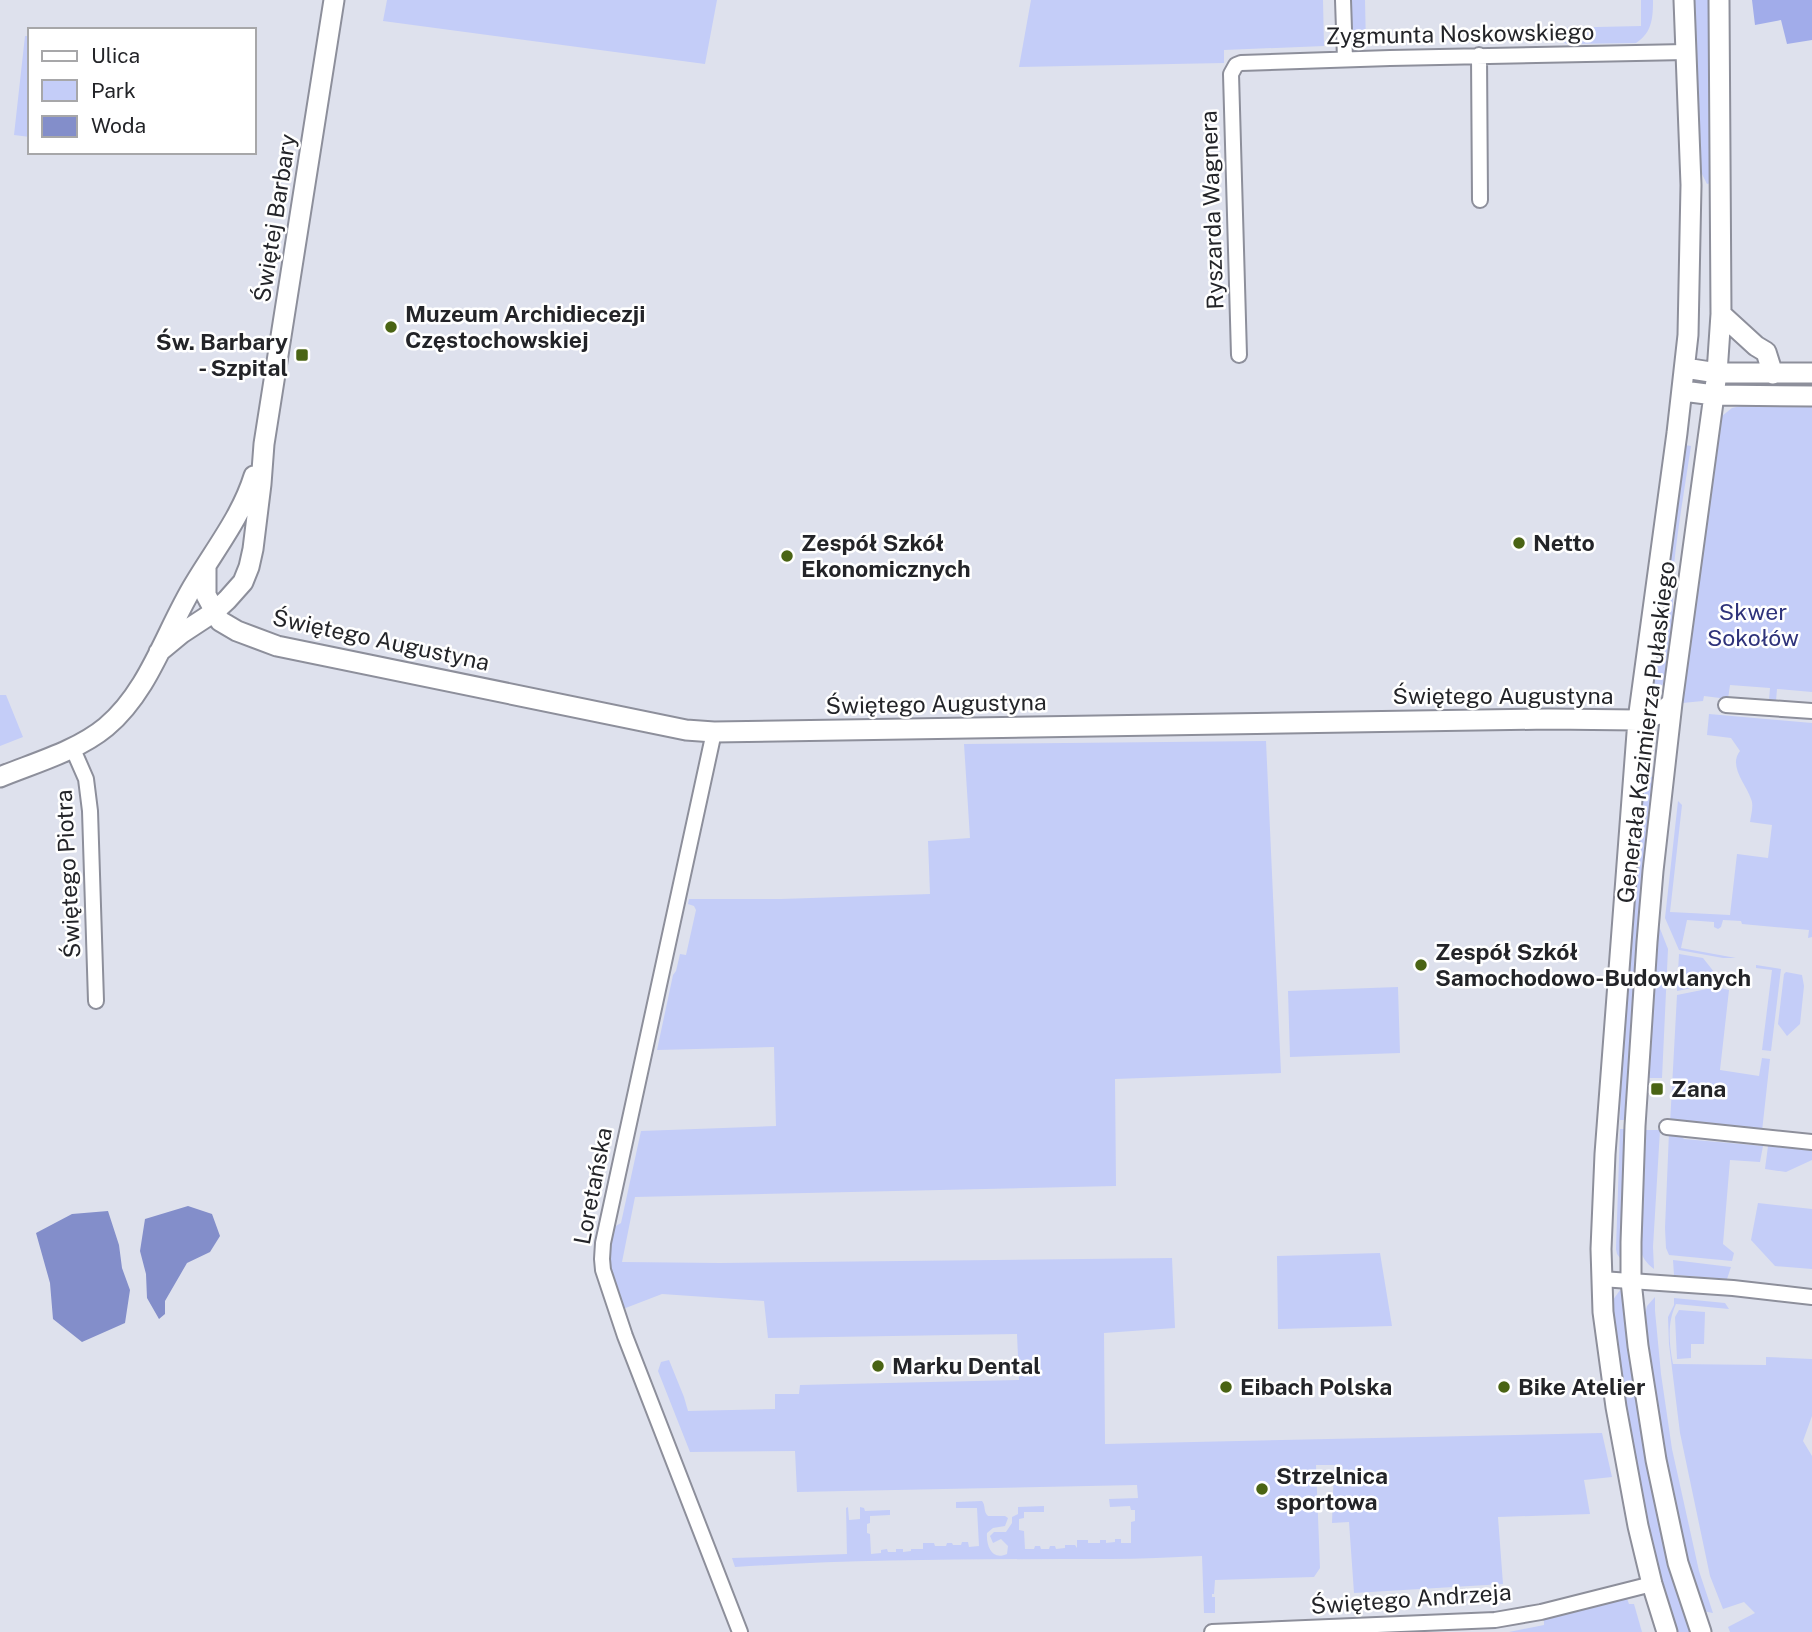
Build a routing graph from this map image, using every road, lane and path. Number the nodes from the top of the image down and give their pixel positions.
1 (334, 0) edge
2 (1343, 0) edge
3 (1684, 0) edge
4 (1719, 0) edge
5 (1686, 52) junction
6 (1479, 55) junction
7 (1345, 59) junction
8 (1236, 65) joint
9 (1480, 200) dead end
10 (1721, 314) junction
11 (1239, 355) dead end
12 (1685, 368) junction
13 (1717, 373) junction
14 (1773, 373) junction
15 (1812, 373) edge
16 (1683, 391) junction
17 (1714, 395) junction
18 (1812, 396) edge
19 (264, 444) junction
20 (206, 568) junction
21 (214, 612) junction
22 (159, 652) junction
23 (1672, 703) junction
24 (1726, 705) dead end
25 (1812, 711) edge
26 (1638, 720) junction
27 (714, 732) junction
28 (72, 747) junction
29 (0, 777) edge
30 (96, 1001) dead end
31 (1667, 1128) dead end
32 (1812, 1142) edge
33 (1601, 1279) junction
34 (1632, 1282) junction
35 (1812, 1297) edge
36 (1652, 1584) junction
37 (740, 1632) edge
38 (1212, 1632) edge
39 (1667, 1632) edge
40 (1702, 1632) edge

1 - 19 main road, Świętej Barbary
2 - 7 street
3 - 5 main road, Generała Kazimierza Pułaskiego
4 - 10 main road, Generała Kazimierza Pułaskiego
5 - 6 street, Zygmunta Noskowskiego
5 - 12 main road, Generała Kazimierza Pułaskiego
6 - 7 street, Zygmunta Noskowskiego
6 - 9 street
7 - 8 street, Zygmunta Noskowskiego
8 - 11 street, Ryszarda Wagnera
10 - 13 main road, Generała Kazimierza Pułaskiego
10 - 14 main road
12 - 13 main road
12 - 16 main road, Generała Kazimierza Pułaskiego
13 - 14 main road
13 - 17 main road, Generała Kazimierza Pułaskiego
14 - 15 main road
16 - 17 main road
16 - 26 main road, Generała Kazimierza Pułaskiego
17 - 18 main road
17 - 23 main road, Generała Kazimierza Pułaskiego
19 - 20 main road, Świętej Barbary
19 - 21 main road, Świętej Barbary
20 - 21 main road
20 - 22 main road, Świętej Barbary
21 - 22 main road, Świętej Barbary
21 - 27 main road, Świętego Augustyna
22 - 28 main road, Świętej Barbary
23 - 26 main road, Świętego Augustyna
23 - 34 main road, Generała Kazimierza Pułaskiego
24 - 25 street
26 - 27 main road, Świętego Augustyna
26 - 33 main road, Generała Kazimierza Pułaskiego
27 - 37 street, Loretańska
28 - 29 main road, Świętej Barbary
28 - 30 street, Świętego Piotra
31 - 32 street
33 - 34 street
33 - 36 main road, Generała Kazimierza Pułaskiego
34 - 35 street
34 - 40 main road, Generała Kazimierza Pułaskiego
36 - 38 street, Świętego Andrzeja
36 - 39 main road, Generała Kazimierza Pułaskiego

